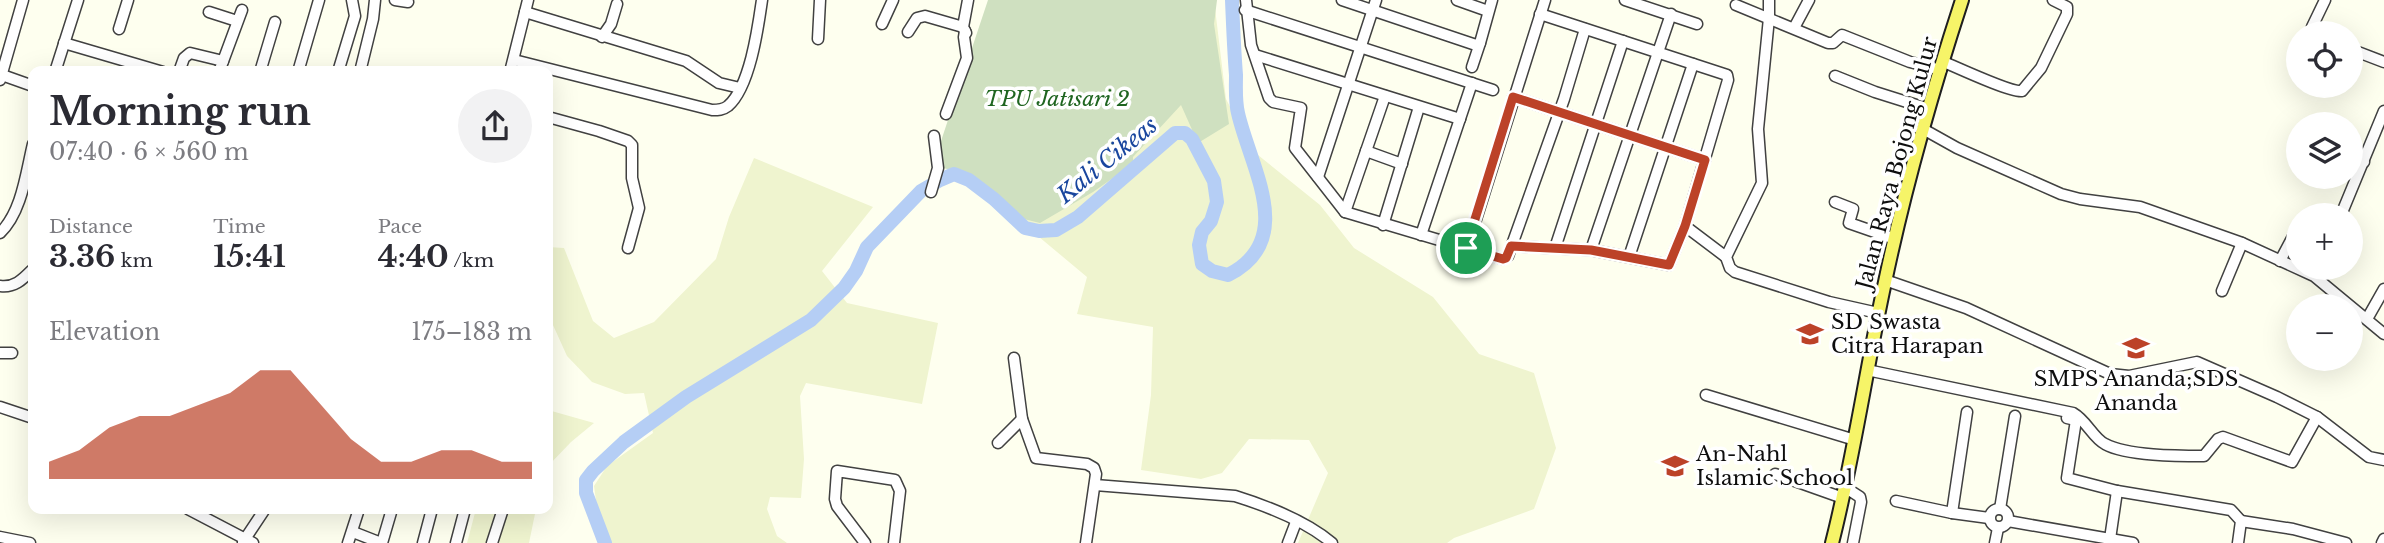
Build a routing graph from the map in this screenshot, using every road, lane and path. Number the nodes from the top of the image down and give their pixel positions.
1 (23, 0) edge
2 (78, 0) edge
3 (128, 0) edge
4 (319, 0) edge
5 (352, 0) edge
6 (375, 0) edge
7 (395, 0) edge
8 (528, 0) edge
9 (762, 0) edge
10 (820, 0) edge
11 (893, 0) edge
12 (968, 0) edge
13 (1342, 0) edge
14 (1457, 0) edge
15 (1492, 0) edge
16 (1545, 0) edge
17 (1625, 0) edge
18 (1769, 0) edge
19 (1809, 0) edge
20 (1962, 0) edge
21 (2053, 0) edge
22 (2325, 0) edge
23 (408, 2) dead end
24 (617, 4) dead end
25 (1245, 5) edge
26 (1374, 5) edge
27 (1736, 5) dead end
28 (242, 10) dead end
29 (1488, 11) junction
30 (209, 12) dead end
31 (525, 12) junction
32 (1540, 14) junction
33 (1671, 14) junction
34 (1769, 18) junction
35 (237, 21) junction
36 (2315, 21) edge
37 (275, 22) dead end
38 (882, 24) dead end
39 (1697, 24) dead end
40 (1794, 28) junction
41 (119, 29) dead end
42 (964, 29) junction
43 (1584, 29) junction
44 (908, 32) dead end
45 (602, 37) junction
46 (5, 38) edge
47 (818, 39) dead end
48 (1623, 41) junction
49 (64, 43) junction
50 (1480, 43) junction
51 (972, 44) dead end
52 (1361, 46) junction
53 (1658, 51) junction
54 (2363, 54) edge
55 (1255, 55) junction
56 (514, 60) junction
57 (2384, 62) edge
58 (1693, 64) junction
59 (57, 66) edge
60 (143, 66) edge
61 (181, 66) edge
62 (221, 66) edge
63 (262, 66) edge
64 (300, 66) edge
65 (340, 66) edge
66 (361, 66) edge
67 (512, 66) edge
68 (538, 66) edge
69 (1942, 66) junction
70 (1472, 67) dead end
71 (553, 70) edge
72 (1835, 76) dead end
73 (1, 77) edge
74 (1349, 83) junction
75 (1472, 83) junction
76 (28, 85) edge
77 (740, 88) junction
78 (1493, 90) dead end
79 (1385, 96) junction
80 (1513, 97) junction
81 (1419, 107) junction
82 (1929, 109) junction
83 (2384, 111) edge
84 (1559, 112) junction
85 (946, 114) dead end
86 (553, 118) edge
87 (1460, 119) junction
88 (1595, 124) junction
89 (1923, 129) junction
90 (1629, 134) junction
91 (934, 136) dead end
92 (1667, 147) junction
93 (1366, 151) junction
94 (1705, 160) junction
95 (2364, 162) joint
96 (28, 163) edge
97 (1402, 164) junction
98 (1318, 177) junction
99 (931, 192) dead end
100 (1835, 202) dead end
101 (2346, 203) edge
102 (1345, 212) junction
103 (1383, 225) junction
104 (1685, 226) junction
105 (0, 233) edge
106 (1421, 235) junction
107 (1895, 239) junction
108 (2242, 243) junction
109 (1511, 246) junction
110 (628, 248) dead end
111 (1466, 248) junction
112 (1555, 248) junction
113 (1591, 250) junction
114 (2286, 250) edge
115 (1629, 257) junction
116 (1726, 257) junction
117 (2280, 261) junction
118 (2286, 263) edge
119 (28, 274) edge
120 (1885, 280) junction
121 (2325, 280) edge
122 (0, 286) edge
123 (2384, 289) edge
124 (2222, 291) dead end
125 (1878, 313) junction
126 (2367, 319) junction
127 (2384, 334) edge
128 (0, 353) edge
129 (12, 354) dead end
130 (1014, 358) dead end
131 (1867, 370) junction
132 (1706, 395) dead end
133 (0, 407) edge
134 (1967, 412) dead end
135 (2045, 414) dead end
136 (28, 416) edge
137 (2015, 416) dead end
138 (2317, 417) junction
139 (1022, 419) junction
140 (1855, 440) junction
141 (998, 443) dead end
142 (2384, 460) edge
143 (1775, 474) dead end
144 (1095, 485) junction
145 (2116, 491) junction
146 (1845, 493) junction
147 (1896, 501) dead end
148 (2000, 509) junction
149 (1952, 513) junction
150 (197, 514) edge
151 (262, 514) edge
152 (357, 514) edge
153 (390, 514) edge
154 (431, 514) edge
155 (464, 514) edge
156 (501, 514) edge
157 (1989, 518) junction
158 (2008, 521) junction
159 (2241, 521) junction
160 (1296, 522) junction
161 (1998, 528) junction
162 (352, 532) junction
163 (0, 537) edge
164 (2110, 539) junction
165 (246, 541) edge
166 (30, 543) edge
167 (348, 543) edge
168 (381, 543) edge
169 (424, 543) edge
170 (456, 543) edge
171 (492, 543) edge
172 (865, 543) edge
173 (894, 543) edge
174 (1086, 543) edge
175 (1288, 543) edge
176 (1332, 543) edge
177 (1832, 543) edge
178 (1853, 543) edge
179 (1995, 543) edge
180 (2133, 543) edge
181 (2238, 543) edge
182 (2346, 543) edge

1 - 46 street
2 - 49 street
3 - 41 street
4 - 64 street
5 - 65 street
6 - 66 street
7 - 23 street
8 - 31 street
9 - 77 street
10 - 47 street
11 - 38 street
12 - 42 street
13 - 26 street
14 - 29 street
15 - 29 street
16 - 32 street
17 - 33 street
18 - 34 street
19 - 40 street
20 - 69 main road, Jalan Raya Bojong Kulur
21 - 69 street
22 - 36 street
24 - 45 street
25 - 52 street
25 - 55 street
26 - 50 street
26 - 52 street
27 - 34 street
28 - 35 street
29 - 50 street
30 - 35 street
31 - 45 street
31 - 56 street
32 - 43 street
32 - 80 street
33 - 39 street
33 - 53 street
34 - 40 street
34 - 116 street
35 - 62 street
37 - 63 street
40 - 69 street
42 - 44 street
42 - 51 street
42 - 85 street
43 - 48 street
43 - 84 street
45 - 77 street
46 - 73 street
48 - 53 street
48 - 88 street
49 - 59 street
49 - 60 street
50 - 70 street
52 - 74 street
52 - 75 street
53 - 58 street
53 - 90 street
54 - 57 street
55 - 74 street
55 - 98 street
56 - 67 street
56 - 68 street
58 - 92 street
58 - 94 street
61 - 62 street
69 - 82 main road, Jalan Raya Bojong Kulur
71 - 77 street
72 - 82 street
73 - 76 street
74 - 79 street
74 - 98 street
75 - 78 street
75 - 87 street
79 - 81 street
79 - 93 street
80 - 84 street
80 - 111 street
81 - 87 street
81 - 97 street
82 - 89 main road, Jalan Raya Bojong Kulur
83 - 95 street
84 - 88 street
84 - 109 street
86 - 110 street
87 - 106 street
88 - 90 street
88 - 112 street
89 - 107 main road, Jalan Raya Bojong Kulur
89 - 108 street
90 - 92 street
90 - 113 street
91 - 99 street
92 - 94 street
92 - 115 street
93 - 97 street
93 - 102 street
94 - 104 street
95 - 101 street
96 - 105 street
97 - 103 street
98 - 102 street
100 - 107 street
102 - 103 street
103 - 106 street
104 - 115 street
104 - 116 street
106 - 111 street
107 - 120 main road, Jalan Raya Bojong Kulur
108 - 117 street
108 - 124 street
109 - 111 street
109 - 112 street
112 - 113 street
113 - 115 street
114 - 117 street
116 - 125 street
117 - 118 street
119 - 122 street
120 - 125 main road, Jalan Raya Bojong Kulur
120 - 138 street
121 - 126 street
123 - 126 street
125 - 131 main road, Jalan Raya Bojong Kulur
126 - 127 street
128 - 129 street
130 - 139 street
131 - 138 street
131 - 140 main road, Jalan Raya Bojong Kulur
132 - 140 street
133 - 136 street
134 - 149 street
135 - 145 street
137 - 148 street
138 - 142 street
139 - 141 street
139 - 144 street
140 - 146 main road, Jalan Raya Bojong Kulur
143 - 146 street
144 - 160 street
144 - 174 street
145 - 159 street
145 - 164 street
146 - 177 main road, Jalan Raya Bojong Kulur
146 - 178 street
147 - 149 street
148 - 157 street
148 - 158 street
149 - 157 street
150 - 165 street
151 - 165 street
152 - 162 street
153 - 168 street
154 - 169 street
155 - 170 street
156 - 171 street
157 - 161 street
158 - 161 street
158 - 164 street
159 - 181 street
159 - 182 street
160 - 175 street
160 - 176 street
161 - 179 street
162 - 167 street
162 - 168 street
163 - 166 street
164 - 180 street
172 - 173 street

